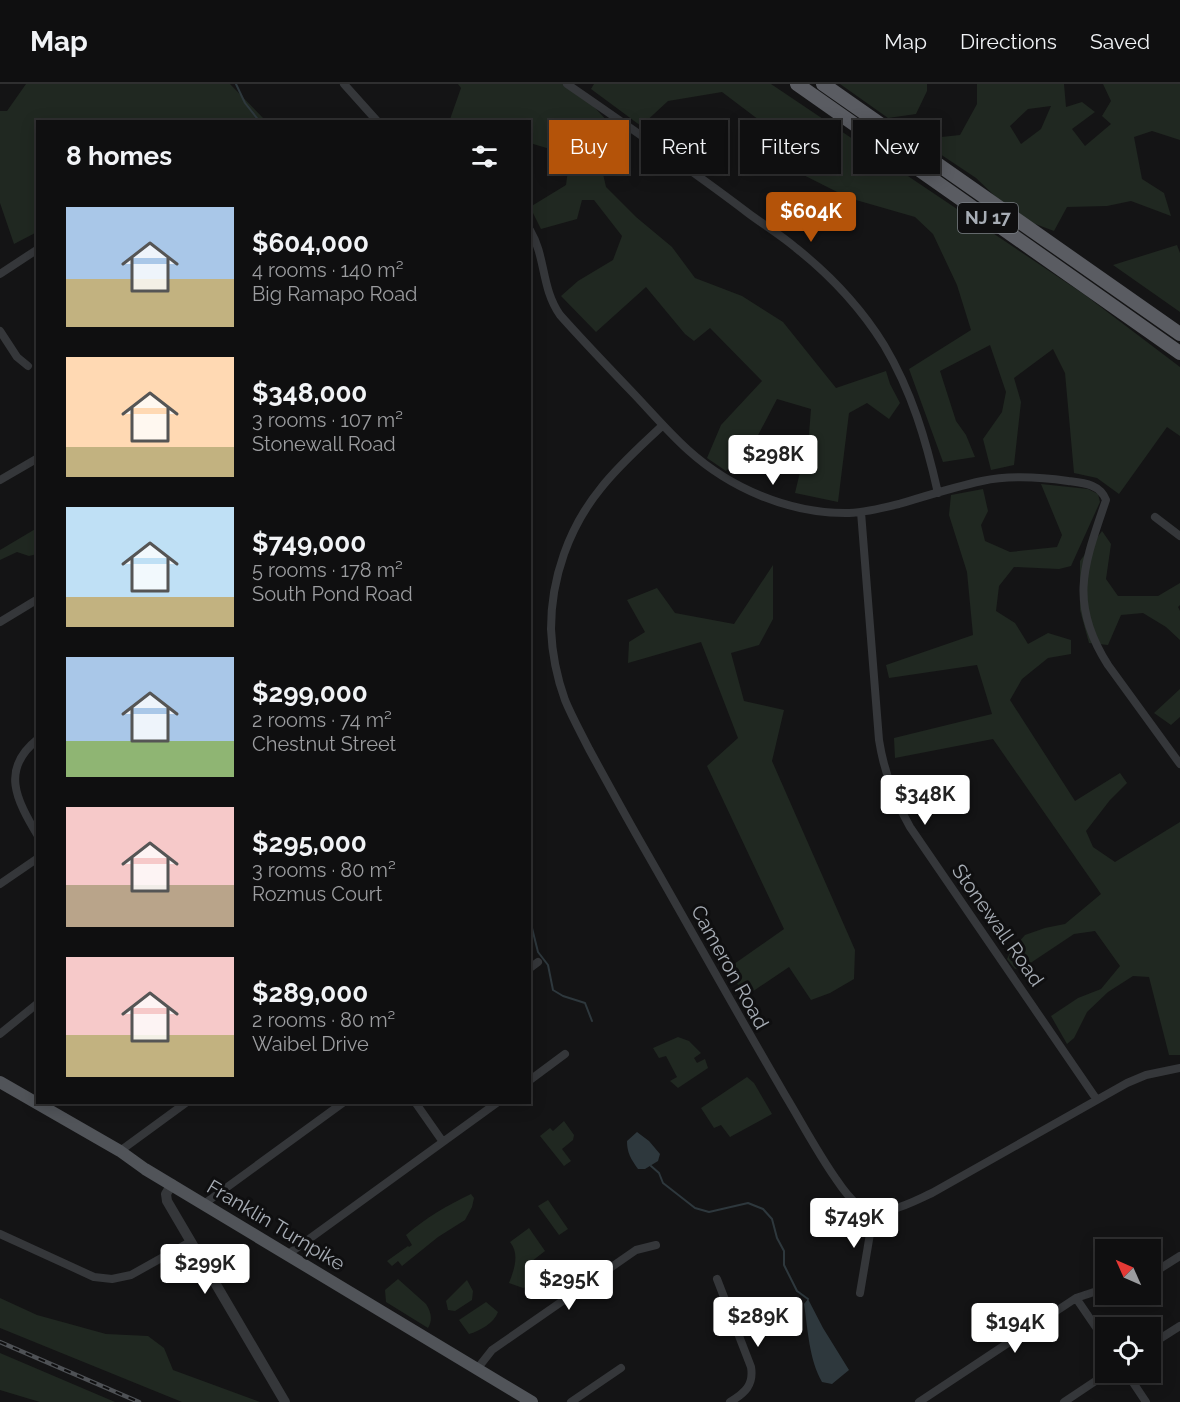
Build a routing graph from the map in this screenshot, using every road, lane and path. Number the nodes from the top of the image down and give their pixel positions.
1 (344, 84) edge
2 (567, 84) edge
3 (797, 84) edge
4 (823, 84) edge
5 (376, 120) edge
6 (531, 232) edge
7 (36, 250) edge
8 (0, 273) edge
9 (0, 331) edge
10 (1180, 334) edge
11 (1180, 353) edge
12 (28, 366) dead end
13 (663, 425) junction
14 (36, 459) edge
15 (0, 480) edge
16 (938, 493) junction
17 (861, 512) junction
18 (1155, 517) dead end
19 (1180, 536) edge
20 (36, 600) edge
21 (0, 622) edge
22 (36, 740) edge
23 (1180, 764) edge
24 (36, 833) edge
25 (36, 859) edge
26 (0, 884) edge
27 (538, 962) dead end
28 (531, 967) edge
29 (36, 1005) edge
30 (0, 1034) edge
31 (566, 1054) dead end
32 (1180, 1068) edge
33 (531, 1079) edge
34 (0, 1082) edge
35 (1097, 1100) junction
36 (36, 1103) edge
37 (38, 1104) edge
38 (184, 1104) edge
39 (341, 1104) edge
40 (416, 1104) edge
41 (495, 1104) edge
42 (443, 1142) junction
43 (120, 1151) junction
44 (172, 1184) junction
45 (204, 1204) junction
46 (874, 1210) junction
47 (0, 1234) edge
48 (190, 1242) junction
49 (656, 1245) dead end
50 (287, 1255) junction
51 (1180, 1256) edge
52 (1161, 1268) edge
53 (717, 1279) dead end
54 (1095, 1292) edge
55 (860, 1293) dead end
56 (1076, 1298) junction
57 (1095, 1326) edge
58 (1180, 1326) edge
59 (1161, 1338) edge
60 (621, 1368) dead end
61 (477, 1369) junction
62 (1095, 1381) edge
63 (1133, 1383) edge
64 (285, 1402) edge
65 (531, 1402) edge
66 (571, 1402) edge
67 (730, 1402) edge
68 (919, 1402) edge
69 (1064, 1402) edge
70 (1146, 1402) edge

1 - 5 street
2 - 16 street
3 - 11 highway, NJ 17
4 - 10 highway, NJ 17
6 - 13 street
7 - 8 street
9 - 12 street
13 - 17 street
13 - 46 street, Cameron Road
14 - 15 street
16 - 17 street
16 - 23 street
17 - 35 street, Stonewall Road
18 - 19 street
20 - 21 street
22 - 24 street
25 - 26 street
27 - 28 street
29 - 30 street
31 - 33 street
32 - 35 street
34 - 36 main road, Franklin Turnpike
35 - 46 street
37 - 43 main road, Franklin Turnpike
38 - 43 street
39 - 45 street
40 - 42 street
41 - 42 street
42 - 50 street
43 - 44 main road, Franklin Turnpike
44 - 45 main road, Franklin Turnpike
44 - 48 street
45 - 50 main road, Franklin Turnpike
46 - 55 street
47 - 48 street
48 - 64 street
49 - 61 street
50 - 61 main road, Franklin Turnpike
51 - 52 street
53 - 67 street
54 - 56 street
56 - 57 street
56 - 68 street
58 - 59 street
60 - 66 street
61 - 65 main road, Franklin Turnpike
62 - 69 street
63 - 70 street

